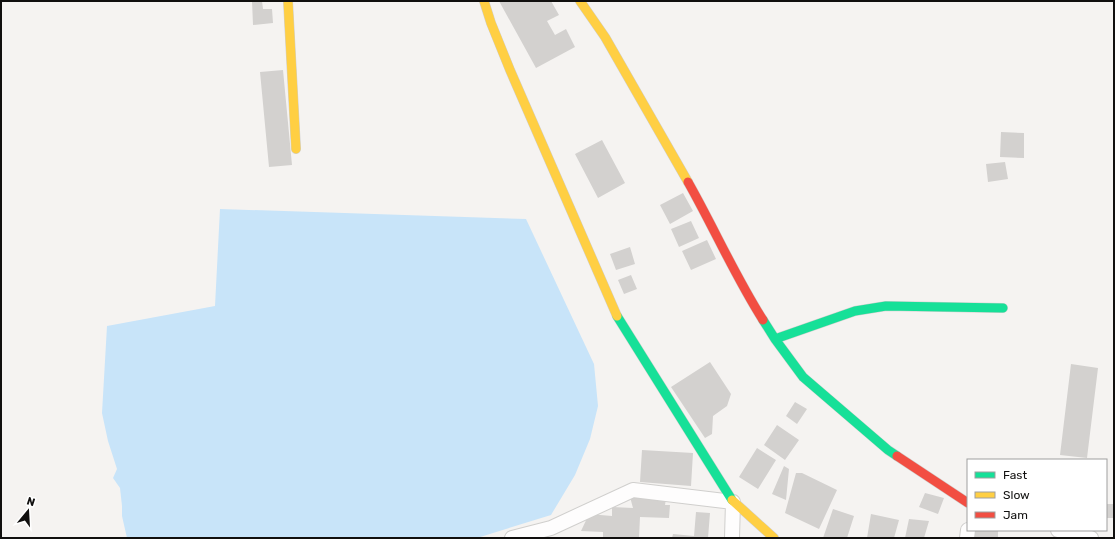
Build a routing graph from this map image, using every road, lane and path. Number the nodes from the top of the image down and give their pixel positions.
1 (288, 1) edge
2 (484, 1) edge
3 (580, 1) edge
4 (296, 149) dead end
5 (1004, 308) dead end
6 (775, 339) junction
7 (967, 501) edge
8 (733, 502) junction
9 (1062, 531) edge
10 (512, 538) edge
11 (732, 538) edge
12 (774, 538) edge
13 (1091, 538) edge

1 - 4 street
2 - 8 street
3 - 6 street
5 - 6 street
6 - 7 street
8 - 10 street
8 - 11 street
8 - 12 street
9 - 13 street

